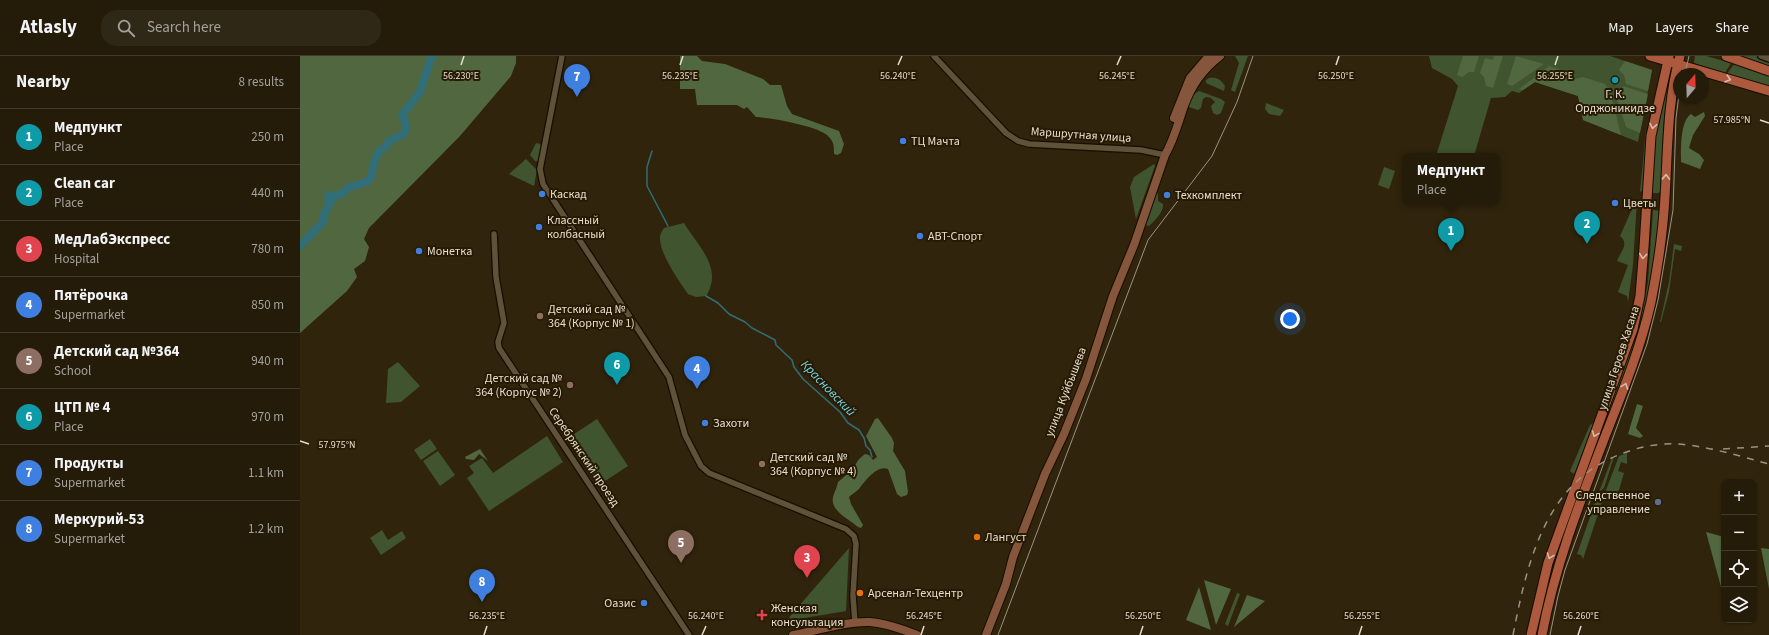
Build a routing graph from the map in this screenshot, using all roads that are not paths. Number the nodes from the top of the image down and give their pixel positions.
1 (562, 56) edge
2 (934, 56) edge
3 (1209, 56) edge
4 (1220, 56) edge
5 (1650, 56) edge
6 (1727, 56) edge
7 (1761, 56) edge
8 (1668, 58) edge
9 (1769, 59) edge
10 (1679, 60) edge
11 (1769, 71) edge
12 (1769, 91) edge
13 (1165, 155) junction
14 (1647, 196) junction
15 (1665, 197) junction
16 (494, 234) dead end
17 (855, 623) junction
18 (689, 635) edge
19 (793, 635) edge
20 (917, 635) edge
21 (986, 635) edge
22 (1531, 635) edge
23 (1542, 635) edge

1 - 17 street
2 - 13 street, Маршрутная улица
3 - 13 main road, улица Куйбышева
4 - 13 main road, улица Куйбышева
5 - 8 main road
6 - 11 main road
7 - 9 street
8 - 10 main road
8 -> 14 main road, улица Героев Хасана
10 -> 12 main road
15 -> 10 main road, улица Героев Хасана
13 - 21 main road, улица Куйбышева
14 - 15 main road
14 -> 22 main road, улица Героев Хасана
23 -> 15 main road, улица Героев Хасана
16 - 18 street, Серебрянский проезд
17 - 19 main road
17 - 20 main road

